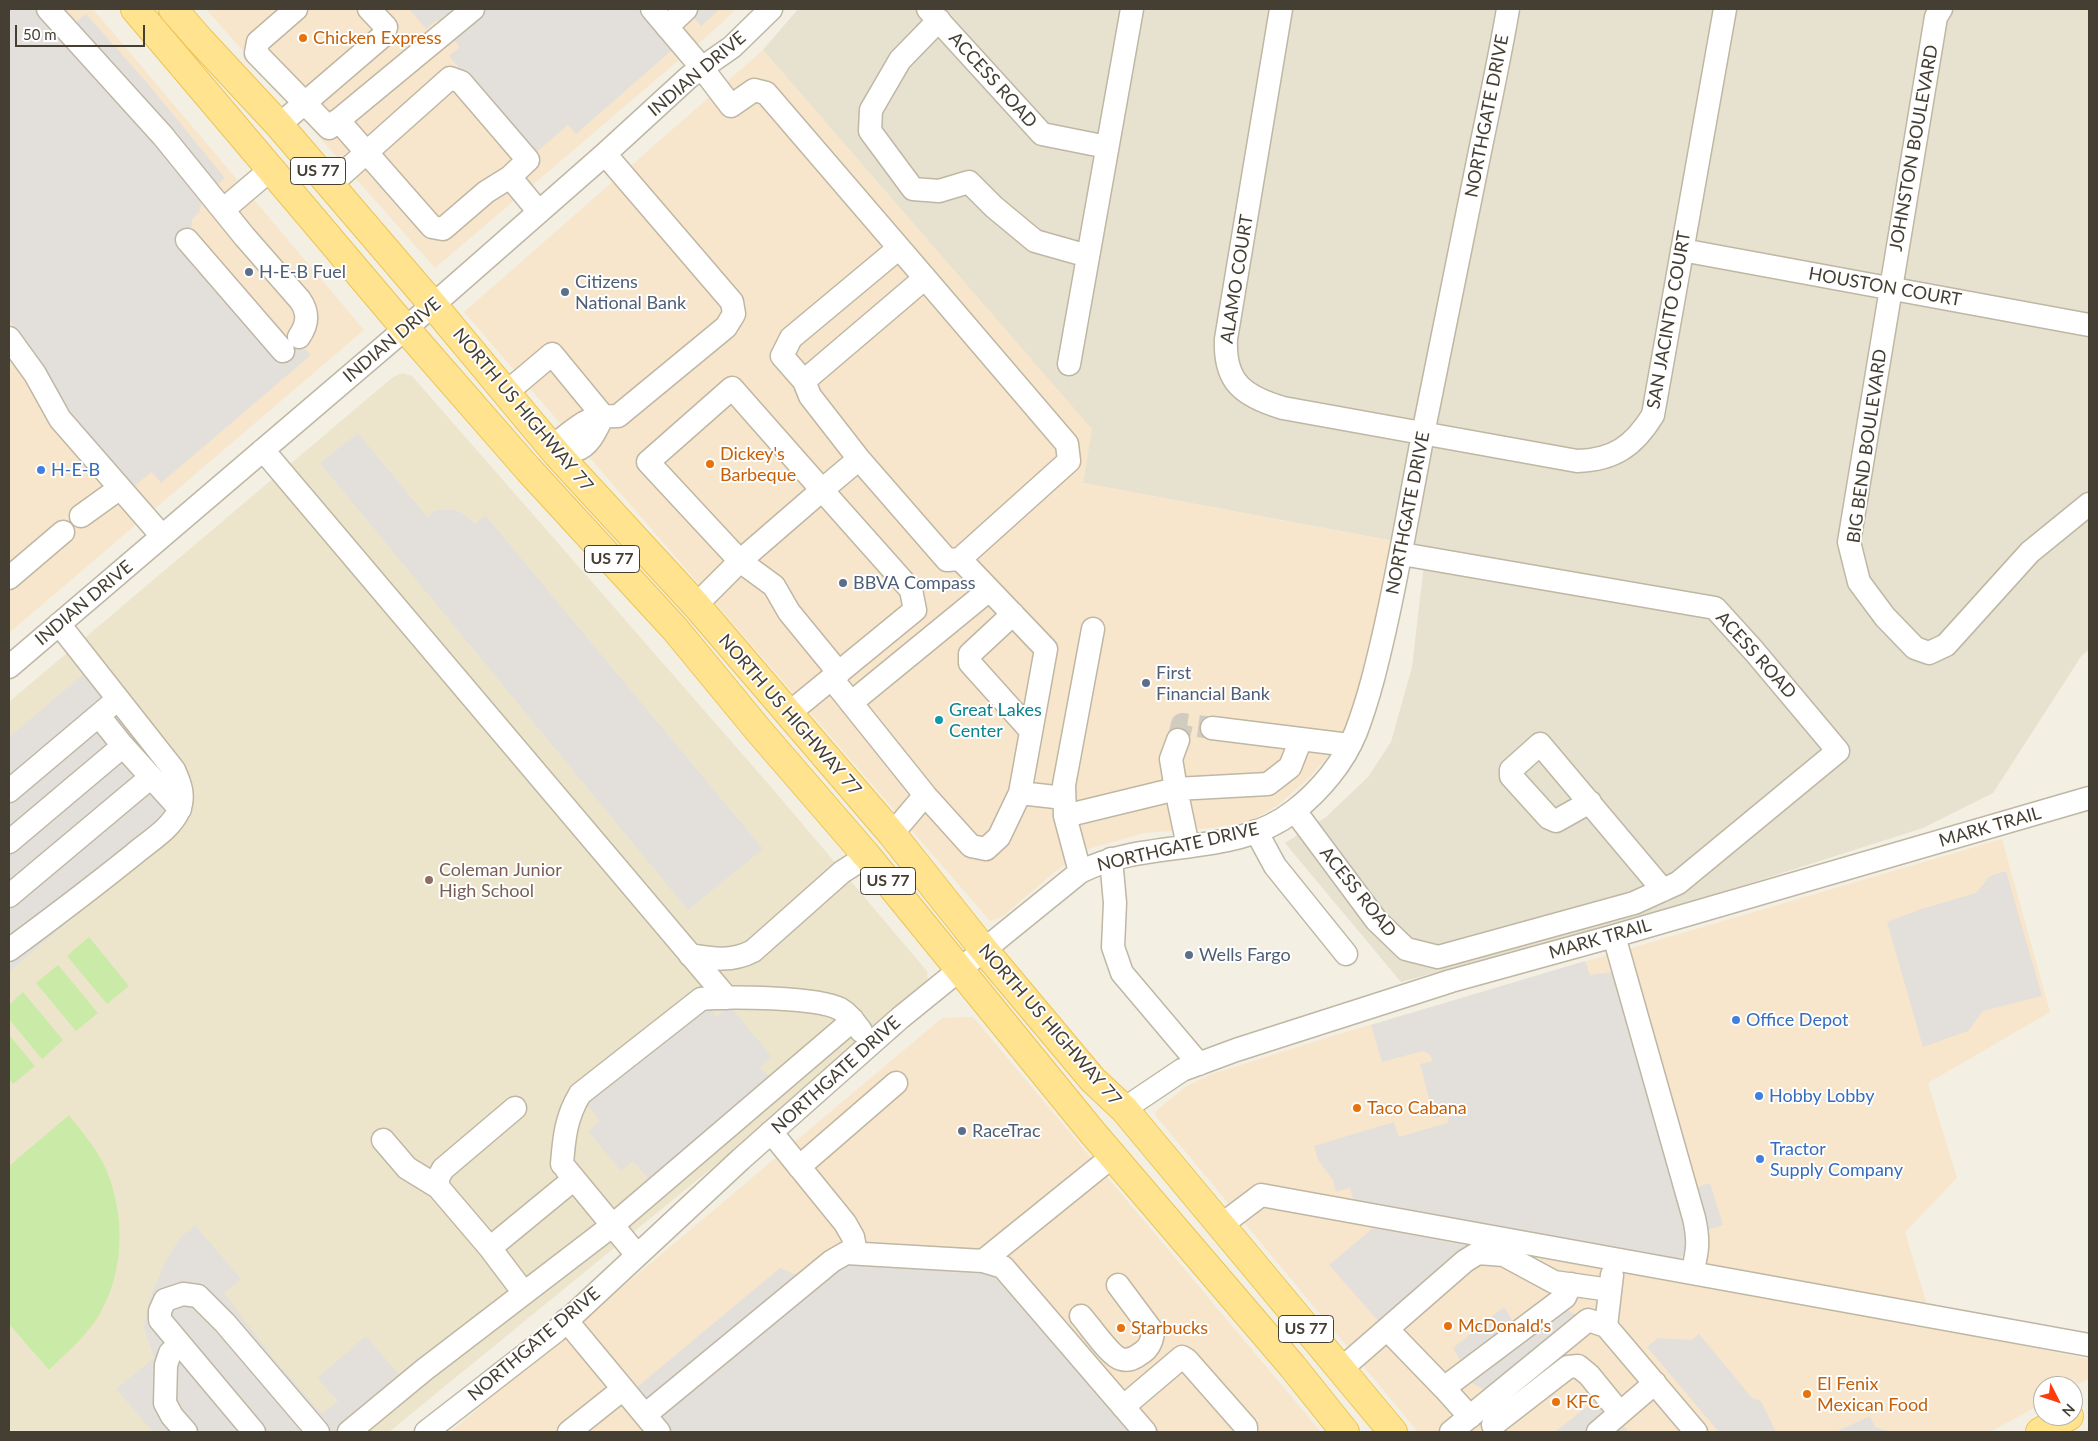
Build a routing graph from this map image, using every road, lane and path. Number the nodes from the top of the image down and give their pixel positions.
1 (48, 9) edge
2 (135, 9) edge
3 (173, 9) edge
4 (296, 9) edge
5 (369, 9) edge
6 (473, 9) edge
7 (652, 9) edge
8 (686, 9) edge
9 (770, 9) edge
10 (1132, 9) edge
11 (1281, 9) edge
12 (1508, 9) edge
13 (1726, 9) edge
14 (1941, 9) edge
15 (933, 14) edge
16 (667, 27) junction
17 (702, 68) junction
18 (304, 102) junction
19 (338, 120) junction
20 (279, 125) junction
21 (1107, 147) junction
22 (368, 153) junction
23 (605, 154) junction
24 (270, 170) junction
25 (510, 177) junction
26 (330, 185) junction
27 (223, 210) junction
28 (539, 212) junction
29 (187, 240) dead end
30 (899, 248) junction
31 (1682, 250) junction
32 (1088, 256) junction
33 (925, 278) junction
34 (1890, 288) junction
35 (433, 304) junction
36 (2089, 325) edge
37 (405, 328) junction
38 (9, 338) edge
39 (1069, 364) dead end
40 (804, 380) junction
41 (507, 392) junction
42 (603, 416) junction
43 (1423, 433) junction
44 (263, 450) junction
45 (559, 452) junction
46 (859, 459) junction
47 (120, 488) junction
48 (822, 490) junction
49 (2089, 504) edge
50 (81, 516) dead end
51 (63, 532) dead end
52 (162, 536) junction
53 (1402, 554) junction
54 (960, 559) junction
55 (740, 562) junction
56 (9, 578) edge
57 (989, 590) junction
58 (696, 605) junction
59 (1013, 614) junction
60 (59, 624) junction
61 (1093, 629) dead end
62 (9, 667) edge
63 (836, 676) junction
64 (118, 699) junction
65 (851, 702) junction
66 (788, 714) junction
67 (99, 716) junction
68 (1212, 728) tunnel mouth
69 (1032, 731) junction
70 (1301, 739) junction
71 (1178, 740) tunnel mouth
72 (123, 746) junction
73 (1349, 746) junction
74 (151, 777) junction
75 (1176, 789) junction
76 (9, 790) edge
77 (1020, 793) junction
78 (925, 794) junction
79 (2089, 798) edge
80 (1590, 802) dead end
81 (1065, 807) junction
82 (180, 809) junction
83 (1295, 811) junction
84 (1256, 831) junction
85 (892, 834) junction
86 (9, 842) edge
87 (1188, 846) junction
88 (867, 856) junction
89 (1111, 859) junction
90 (1080, 872) junction
91 (1663, 890) junction
92 (9, 896) edge
93 (1614, 936) junction
94 (9, 950) edge
95 (984, 950) junction
96 (1346, 954) dead end
97 (690, 955) junction
98 (959, 969) junction
99 (726, 998) junction
100 (853, 1020) junction
101 (870, 1044) junction
102 (1199, 1064) junction
103 (896, 1083) dead end
104 (515, 1108) dead end
105 (1124, 1109) junction
106 (771, 1132) junction
107 (383, 1140) dead end
108 (1113, 1156) junction
109 (799, 1167) junction
110 (567, 1171) junction
111 (438, 1187) junction
112 (613, 1225) junction
113 (1220, 1226) junction
114 (1188, 1245) junction
115 (490, 1248) junction
116 (856, 1253) junction
117 (637, 1255) junction
118 (1614, 1259) junction
119 (983, 1261) junction
120 (1692, 1273) junction
121 (1571, 1284) junction
122 (1118, 1285) dead end
123 (1610, 1290) junction
124 (524, 1293) junction
125 (1081, 1316) dead end
126 (566, 1320) junction
127 (1606, 1326) junction
128 (1387, 1328) junction
129 (180, 1344) junction
130 (2089, 1345) edge
131 (1340, 1370) junction
132 (1655, 1383) junction
133 (1444, 1388) junction
134 (623, 1389) junction
135 (1123, 1407) junction
136 (1620, 1413) junction
137 (1485, 1421) edge
138 (652, 1424) edge
139 (1335, 1429) edge
140 (186, 1432) edge
141 (254, 1432) edge
142 (318, 1432) edge
143 (349, 1432) edge
144 (426, 1432) edge
145 (569, 1432) edge
146 (1145, 1432) edge
147 (1246, 1432) edge
148 (1393, 1432) edge
149 (1451, 1432) edge
150 (1598, 1432) edge
151 (1696, 1432) edge

1 - 27 street
2 - 24 main road, NORTH US HIGHWAY 77 / US 77
3 - 20 main road, NORTH US HIGHWAY 77 / US 77
4 - 18 street
5 - 18 street
6 - 19 street
7 - 16 street
8 - 16 street
9 - 17 street, INDIAN DRIVE
10 - 21 street
11 - 43 street, ALAMO COURT
12 - 43 street, NORTHGATE DRIVE
13 - 31 street, SAN JACINTO COURT
14 - 34 street, JOHNSTON BOULEVARD
15 - 21 street, ACCESS ROAD
15 - 32 street, ACCESS ROAD
16 - 17 street
17 - 23 street, INDIAN DRIVE
17 - 30 street
18 - 19 street
18 - 20 street
19 - 22 street
20 - 26 main road, NORTH US HIGHWAY 77 / US 77
21 - 32 street
22 - 25 street
22 - 25 street
22 - 26 street
23 - 28 street, INDIAN DRIVE
23 - 42 street
24 - 27 street
24 - 37 main road, NORTH US HIGHWAY 77 / US 77
25 - 28 street
26 - 35 main road, NORTH US HIGHWAY 77 / US 77
27 - 29 street
28 - 35 street, INDIAN DRIVE
30 - 33 street
30 - 40 street
31 - 34 street, HOUSTON COURT
31 - 43 street, SAN JACINTO COURT
32 - 39 street
33 - 40 street
33 - 54 street
34 - 36 street, HOUSTON COURT
34 - 49 street, BIG BEND BOULEVARD
35 - 37 street, INDIAN DRIVE
35 - 41 main road, NORTH US HIGHWAY 77 / US 77
37 - 44 street, INDIAN DRIVE
37 - 88 main road, NORTH US HIGHWAY 77 / US 77
38 - 47 street
40 - 46 street
41 - 42 street
41 - 45 main road, NORTH US HIGHWAY 77 / US 77
42 - 45 street
43 - 53 street, NORTHGATE DRIVE
44 - 52 street, INDIAN DRIVE
44 - 97 street
45 - 58 main road, NORTH US HIGHWAY 77 / US 77
46 - 48 street
46 - 54 street
47 - 50 street
47 - 52 street
48 - 55 street
48 - 55 street
48 - 63 street
51 - 56 street
52 - 60 street, INDIAN DRIVE
53 - 73 street, NORTHGATE DRIVE
53 - 91 street, ACESS ROAD
54 - 57 street
55 - 58 street
55 - 63 street
57 - 59 street
57 - 65 street
58 - 66 main road, NORTH US HIGHWAY 77 / US 77
59 - 69 street
59 - 69 street
60 - 62 street, INDIAN DRIVE
60 - 64 street
61 - 81 street
63 - 65 street
63 - 66 street
64 - 67 street
64 - 82 street
65 - 78 street
66 - 85 main road, NORTH US HIGHWAY 77 / US 77
67 - 72 street
67 - 76 street
68 - 70 street
69 - 77 street
70 - 73 street
70 - 75 street
71 - 75 street
72 - 74 street
72 - 86 street
73 - 83 street, NORTHGATE DRIVE
74 - 82 street
74 - 92 street
75 - 81 street
75 - 87 street
77 - 78 street
77 - 81 street
78 - 85 street
79 - 93 street, MARK TRAIL
80 - 91 street
81 - 90 street
82 - 94 street
83 - 84 street, NORTHGATE DRIVE
83 - 91 street, ACESS ROAD
84 - 87 street, NORTHGATE DRIVE
84 - 96 street
85 - 95 main road, NORTH US HIGHWAY 77 / US 77
87 - 89 street, NORTHGATE DRIVE
88 - 97 street
88 - 98 main road, NORTH US HIGHWAY 77 / US 77
89 - 90 street, NORTHGATE DRIVE
89 - 102 street
90 - 95 street, NORTHGATE DRIVE
93 - 102 street, MARK TRAIL
93 - 120 street
95 - 98 street, NORTHGATE DRIVE
95 - 105 main road, NORTH US HIGHWAY 77 / US 77
97 - 99 street
98 - 101 street, NORTHGATE DRIVE
98 - 108 main road, NORTH US HIGHWAY 77 / US 77
99 - 100 street
99 - 110 street
100 - 101 street
100 - 112 street
101 - 106 street, NORTHGATE DRIVE
102 - 105 street, MARK TRAIL
103 - 109 street
104 - 111 street
105 - 113 main road, NORTH US HIGHWAY 77 / US 77
106 - 109 street
106 - 117 street, NORTHGATE DRIVE
107 - 111 street
108 - 114 main road, NORTH US HIGHWAY 77 / US 77
108 - 119 street
109 - 116 street
110 - 112 street
110 - 115 street
111 - 115 street
112 - 117 street
112 - 124 street
113 - 114 main road
113 - 118 street
113 - 131 main road, NORTH US HIGHWAY 77 / US 77
114 - 139 main road, NORTH US HIGHWAY 77 / US 77
115 - 124 street
116 - 119 street
116 - 138 street
117 - 126 street, NORTHGATE DRIVE
118 - 120 street
118 - 123 street
119 - 135 street
120 - 130 street
121 - 123 street
121 - 128 street
121 - 133 street
122 - 125 street
123 - 127 street
124 - 143 street
126 - 134 street
126 - 144 street, NORTHGATE DRIVE
127 - 132 street
127 - 137 street
128 - 131 street
128 - 133 street
129 - 140 street
129 - 141 street
129 - 142 street
131 - 148 main road, NORTH US HIGHWAY 77 / US 77
132 - 136 street
132 - 151 street
133 - 137 street
134 - 138 street
134 - 145 street
135 - 146 street
135 - 147 street
136 - 137 street
136 - 150 street
137 - 149 street

